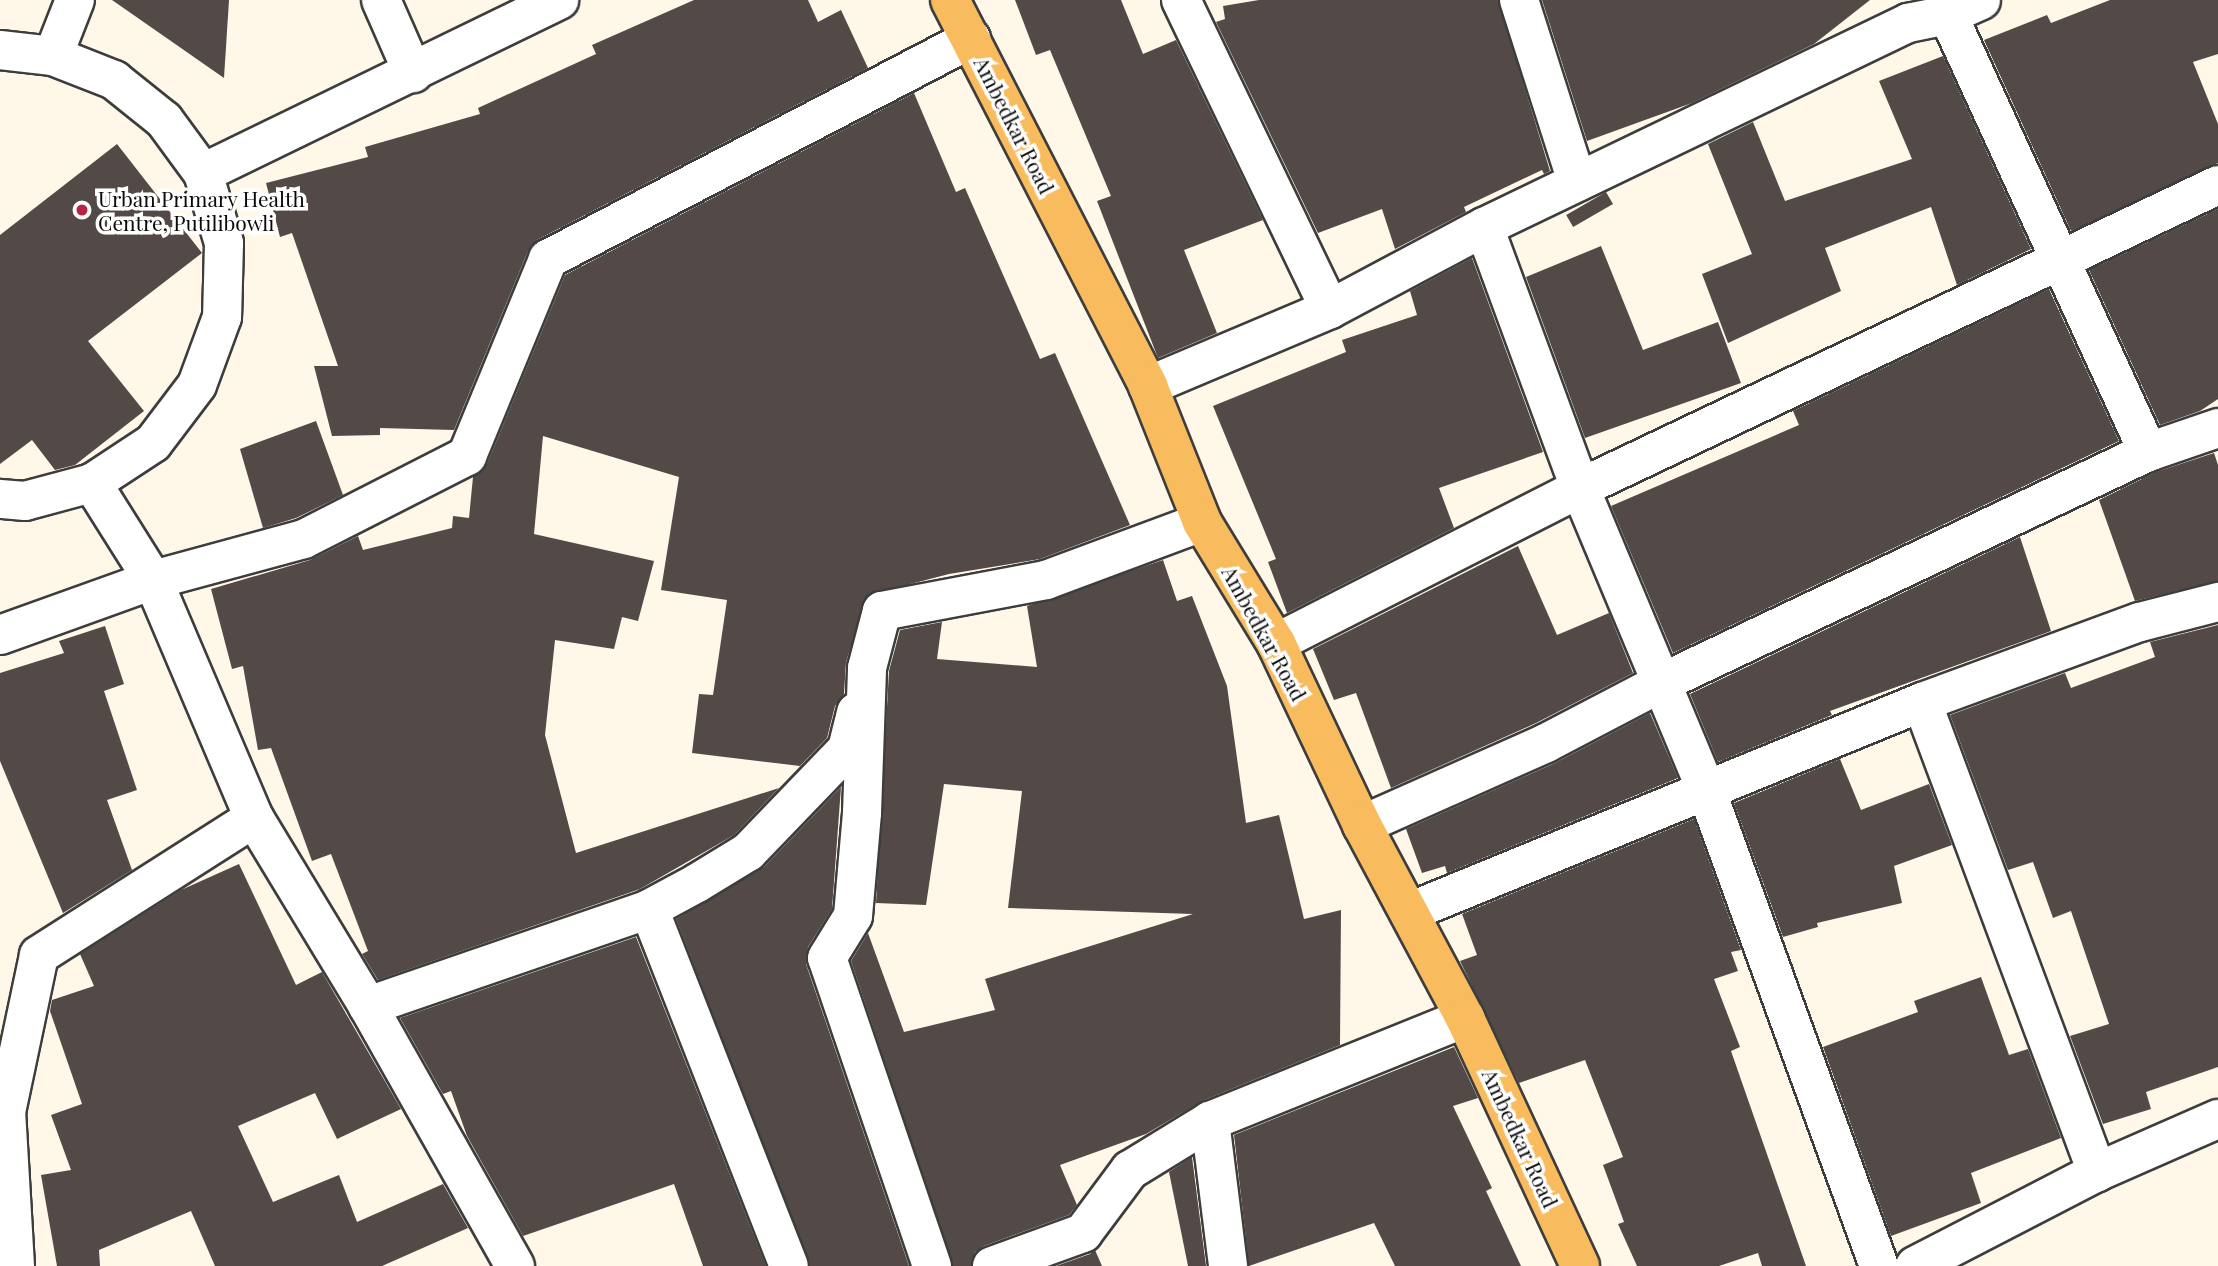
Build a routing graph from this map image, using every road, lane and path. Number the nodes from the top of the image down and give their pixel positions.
1 (75, 0) edge
2 (381, 0) edge
3 (559, 0) edge
4 (950, 0) edge
5 (1181, 0) edge
6 (1520, 0) edge
7 (1965, 8) edge
8 (1905, 12) edge
9 (971, 39) junction
10 (0, 50) edge
11 (53, 56) junction
12 (413, 73) junction
13 (203, 173) junction
14 (1577, 182) junction
15 (2218, 185) edge
16 (1484, 227) junction
17 (2061, 260) junction
18 (1330, 309) junction
19 (1148, 386) junction
20 (2218, 428) edge
21 (2148, 452) junction
22 (92, 483) junction
23 (1580, 488) junction
24 (0, 499) edge
25 (1202, 522) junction
26 (153, 580) junction
27 (2218, 602) edge
28 (0, 635) edge
29 (1276, 643) junction
30 (867, 668) junction
31 (1661, 683) junction
32 (1922, 702) junction
33 (1707, 792) junction
34 (254, 818) junction
35 (1362, 825) junction
36 (649, 909) junction
37 (1409, 912) junction
38 (368, 1006) junction
39 (1465, 1018) junction
40 (2218, 1119) edge
41 (1210, 1121) junction
42 (2097, 1172) junction
43 (501, 1262) edge
44 (15, 1266) edge
45 (789, 1266) edge
46 (932, 1266) edge
47 (992, 1266) edge
48 (1228, 1266) edge
49 (1580, 1266) edge
50 (1879, 1266) edge
51 (1914, 1266) edge

1 - 11 street
2 - 12 street
3 - 12 street
4 - 9 main road, Ambedkar Road
5 - 18 street
6 - 14 street
7 - 8 street
7 - 17 street
8 - 14 street
9 - 19 main road, Ambedkar Road
9 - 26 street
10 - 11 street
11 - 13 street
12 - 13 street
13 - 22 street
14 - 16 street
15 - 17 street
16 - 18 street
16 - 23 street
17 - 21 street
17 - 23 street
18 - 19 street
19 - 25 main road, Ambedkar Road
20 - 21 street
21 - 31 street
22 - 24 street
22 - 26 street
23 - 29 street
23 - 31 street
25 - 29 main road, Ambedkar Road
25 - 30 street
26 - 28 street
26 - 34 street
27 - 32 street
29 - 35 main road, Ambedkar Road
30 - 36 street
30 - 46 street
31 - 33 street
31 - 35 street
32 - 33 street
32 - 42 street
33 - 37 street
33 - 50 street
34 - 38 street
34 - 44 street
35 - 37 main road, Ambedkar Road
36 - 38 street
36 - 45 street
37 - 39 main road, Ambedkar Road
38 - 43 street
39 - 41 street
39 - 49 main road, Ambedkar Road
40 - 42 street
41 - 47 street
41 - 48 street
42 - 51 street

